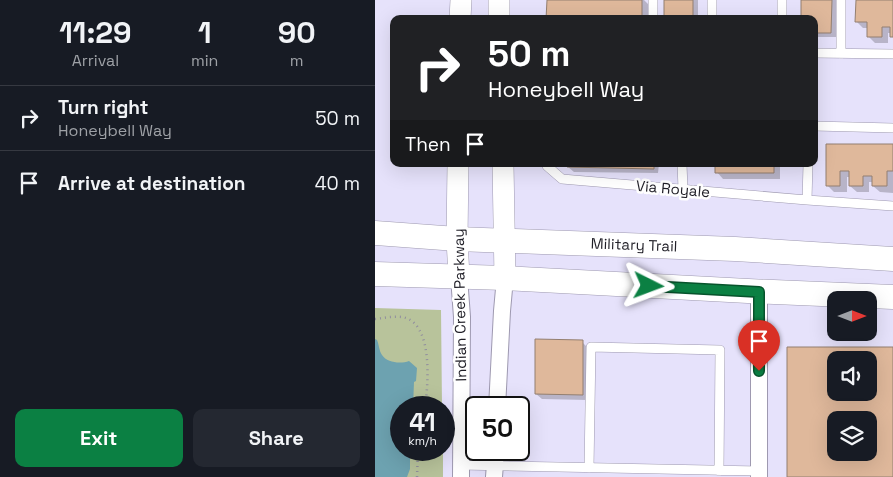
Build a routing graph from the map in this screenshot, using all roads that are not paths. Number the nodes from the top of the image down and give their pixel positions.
1 (461, 0) edge
2 (499, 0) edge
3 (653, 0) edge
4 (712, 0) edge
5 (782, 0) edge
6 (841, 0) edge
7 (460, 15) edge
8 (499, 15) edge
9 (653, 15) edge
10 (711, 15) edge
11 (782, 15) edge
12 (818, 53) edge
13 (841, 54) junction
14 (893, 54) edge
15 (818, 126) edge
16 (893, 128) edge
17 (458, 167) edge
18 (503, 167) edge
19 (548, 167) edge
20 (682, 167) edge
21 (808, 167) edge
22 (683, 189) junction
23 (807, 200) junction
24 (893, 206) edge
25 (375, 233) edge
26 (457, 239) junction
27 (505, 240) junction
28 (893, 259) edge
29 (375, 274) edge
30 (459, 277) junction
31 (505, 278) junction
32 (759, 292) junction
33 (893, 297) edge
34 (497, 396) edge
35 (589, 468) junction
36 (719, 470) junction
37 (461, 471) edge
38 (495, 472) edge
39 (759, 474) edge

1 - 7 street
2 - 8 street
3 - 9 lane
4 - 10 lane
5 - 11 lane
6 - 13 lane
12 - 13 lane
13 - 14 lane
15 - 16 lane
17 - 26 street, Indian Creek Parkway
18 - 27 street
19 - 22 lane, Via Royale
20 - 22 lane
21 - 23 lane
22 - 23 lane, Via Royale
23 - 24 lane, Via Royale
25 - 26 main road, Military Trail
26 - 27 main road, Military Trail
26 - 30 street, Indian Creek Parkway
27 - 28 main road, Military Trail
27 - 31 street
29 - 30 main road
30 - 31 main road
30 - 37 street, Indian Creek Parkway
31 - 32 main road
31 - 34 street
32 - 33 main road
32 - 39 street
35 - 36 lane
35 - 36 lane
35 - 38 lane
36 - 39 lane
37 - 38 lane

